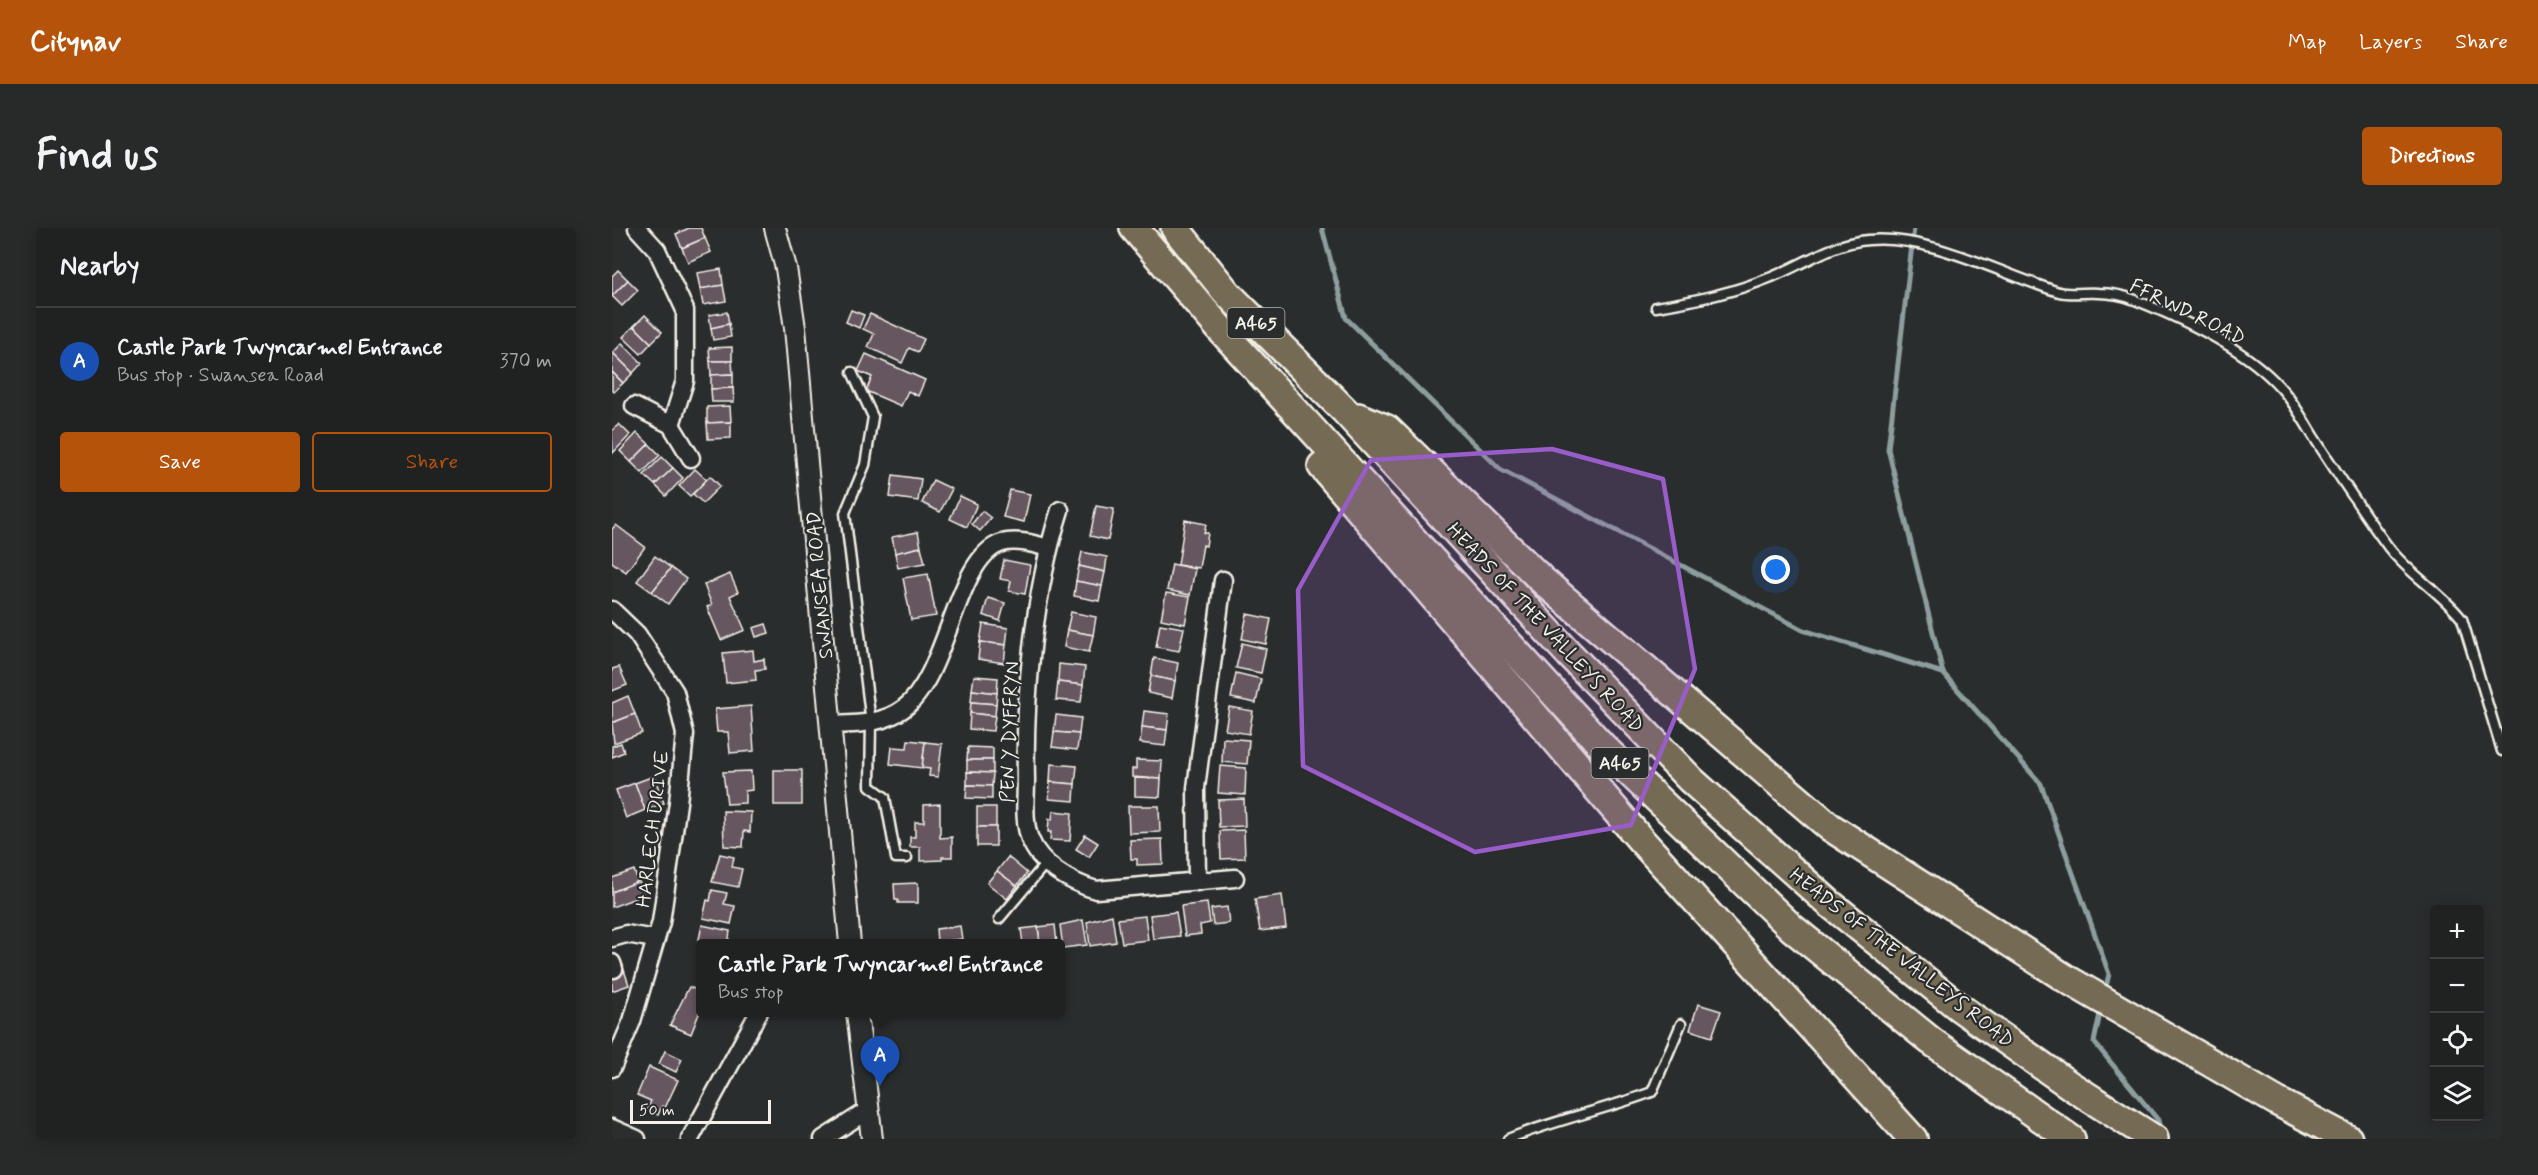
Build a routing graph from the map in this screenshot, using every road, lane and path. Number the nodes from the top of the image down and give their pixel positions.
1 (638, 228) edge
2 (776, 228) edge
3 (1134, 228) edge
4 (1175, 228) edge
5 (1656, 307) dead end
6 (1221, 330) junction
7 (852, 372) dead end
8 (634, 406) dead end
9 (1345, 411) junction
10 (671, 425) junction
11 (691, 458) dead end
12 (1060, 510) dead end
13 (1048, 548) junction
14 (1223, 580) dead end
15 (612, 610) edge
16 (871, 723) junction
17 (832, 725) junction
18 (2502, 751) edge
19 (907, 858) dead end
20 (1047, 862) junction
21 (1235, 878) dead end
22 (1197, 882) junction
23 (999, 919) dead end
24 (612, 938) edge
25 (655, 939) junction
26 (846, 939) edge
27 (756, 1017) edge
28 (858, 1017) edge
29 (1681, 1024) dead end
30 (612, 1068) edge
31 (867, 1111) junction
32 (612, 1128) edge
33 (637, 1139) edge
34 (690, 1139) edge
35 (823, 1139) edge
36 (872, 1139) edge
37 (1508, 1139) edge
38 (1913, 1139) edge
39 (2071, 1139) edge
40 (2154, 1139) edge
41 (2348, 1139) edge

1 - 10 street
2 - 17 street, SWANSEA ROAD
3 - 6 highway, HEADS OF THE VALLEYS ROAD / A465
4 - 9 highway, HEADS OF THE VALLEYS ROAD / A465
5 - 18 lane, FFRWD ROAD
6 - 38 highway
6 - 39 highway, HEADS OF THE VALLEYS ROAD / A465
7 - 16 lane
8 - 10 street
9 - 40 highway, HEADS OF THE VALLEYS ROAD / A465
9 - 41 highway
10 - 11 street
12 - 13 street, PEN Y DYFFRYN
13 - 16 street
13 - 20 street, PEN Y DYFFRYN
14 - 22 street
15 - 25 street, HARLECH DRIVE
16 - 17 street
16 - 19 lane
17 - 26 street, SWANSEA ROAD
20 - 22 street, PEN Y DYFFRYN
20 - 23 lane
21 - 22 street, PEN Y DYFFRYN
24 - 25 street
25 - 30 street, HARLECH DRIVE
27 - 34 street
28 - 31 street
29 - 37 lane
31 - 35 street
31 - 36 street
32 - 33 street

